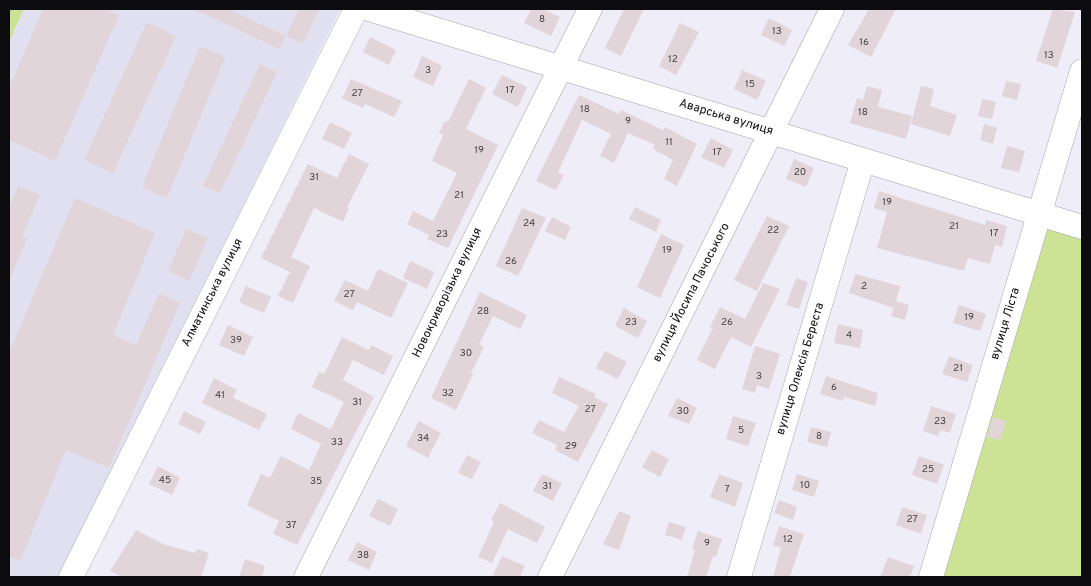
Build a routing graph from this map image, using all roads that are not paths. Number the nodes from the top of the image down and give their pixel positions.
1 (356, 9) edge
2 (369, 9) edge
3 (590, 9) edge
4 (832, 9) edge
5 (560, 68) junction
6 (1082, 72) edge
7 (772, 133) junction
8 (863, 160) junction
9 (1039, 214) junction
10 (1082, 227) edge
11 (71, 577) edge
12 (306, 577) edge
13 (550, 577) edge
14 (739, 577) edge
15 (931, 577) edge

1 - 11 street, Алматинська вулиця
2 - 5 street, Аварська вулиця
3 - 5 street, Новокриворізька вулиця
4 - 7 street, вулиця Йосипа Пачоського
5 - 7 street, Аварська вулиця
5 - 12 street, Новокриворізька вулиця
6 - 9 street, вулиця Ліста
7 - 8 street, Аварська вулиця
7 - 13 street, вулиця Йосипа Пачоського
8 - 9 street, Аварська вулиця
8 - 14 street, вулиця Олексія Береста
9 - 10 street, Аварська вулиця
9 - 15 street, вулиця Ліста

